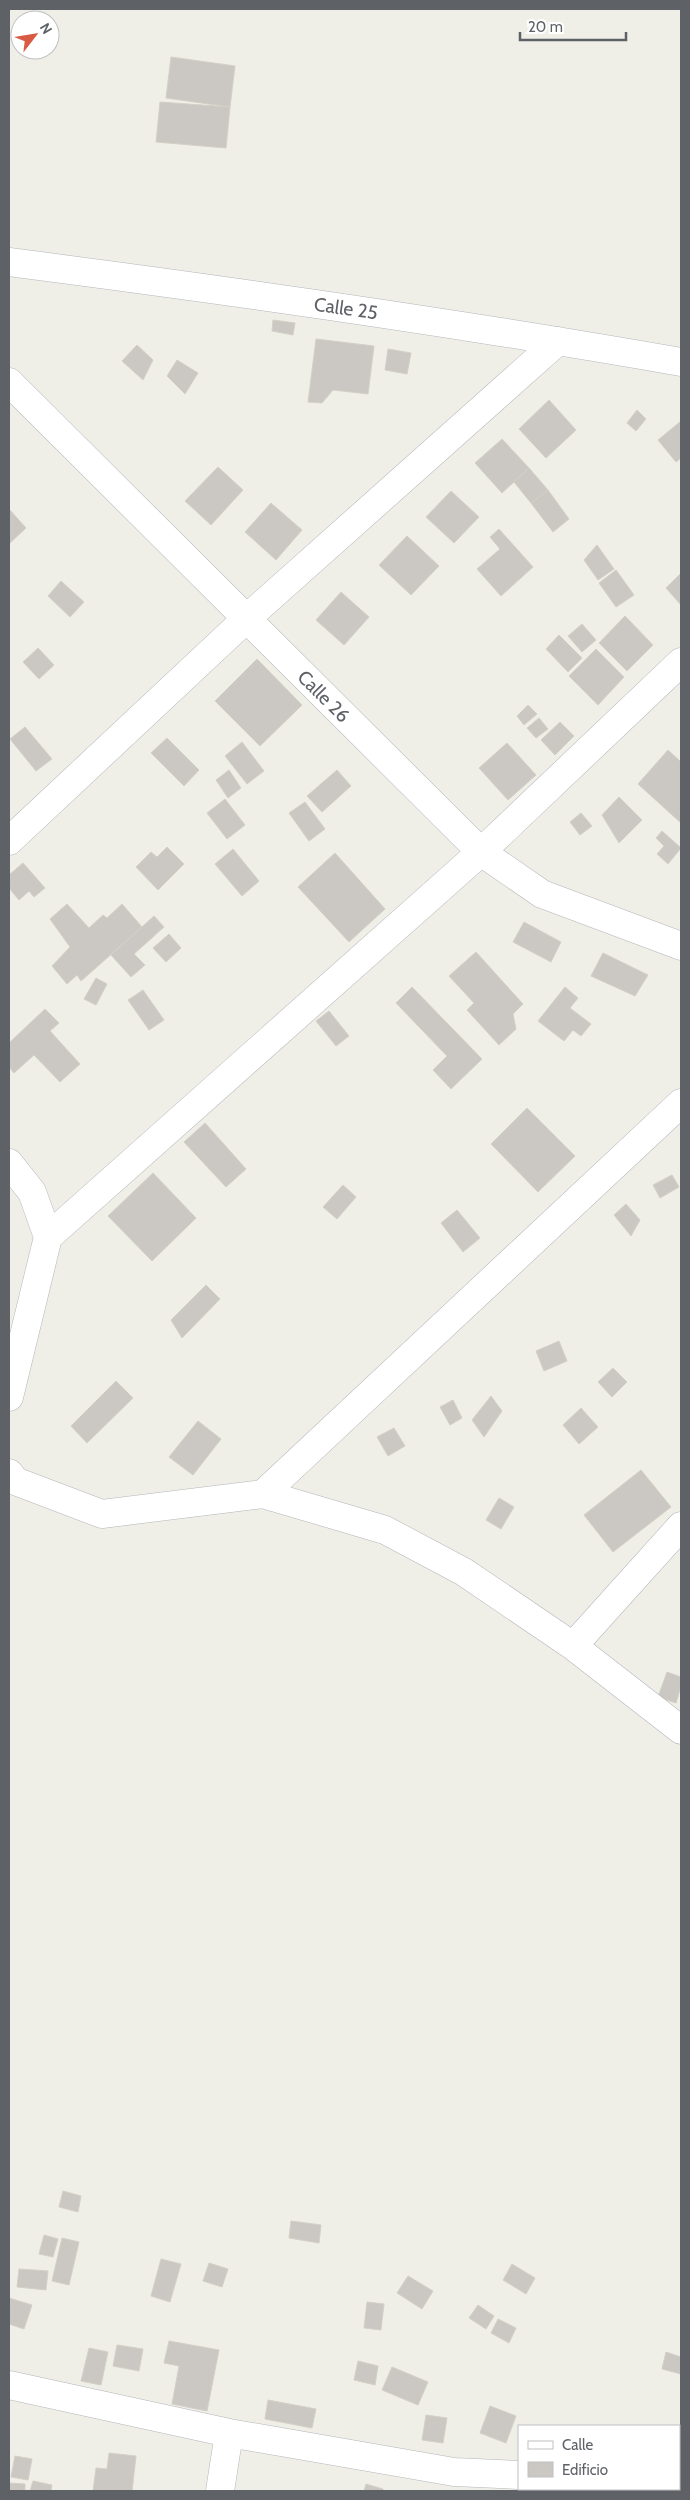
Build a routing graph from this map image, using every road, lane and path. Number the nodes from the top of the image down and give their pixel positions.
1 (9, 262) edge
2 (558, 341) junction
3 (681, 362) edge
4 (11, 388) edge
5 (246, 619) junction
6 (681, 662) edge
7 (9, 841) edge
8 (481, 852) junction
9 (681, 946) edge
10 (681, 1103) edge
11 (9, 1163) edge
12 (48, 1237) junction
13 (9, 1397) edge
14 (9, 1473) edge
15 (263, 1494) junction
16 (681, 1526) edge
17 (573, 1646) junction
18 (681, 1730) edge
19 (9, 2385) edge
20 (229, 2434) junction
21 (518, 2476) edge
22 (220, 2491) edge

1 - 2 street, Calle 25
2 - 3 street, Calle 25
2 - 5 street
4 - 5 street, Calle 26
5 - 7 street
5 - 8 street, Calle 26
6 - 8 street
8 - 9 street, Calle 26
8 - 12 street
10 - 15 street
11 - 12 street
12 - 13 street
14 - 15 street
15 - 17 street
16 - 17 street
17 - 18 street
19 - 20 street
20 - 21 street
20 - 22 street

